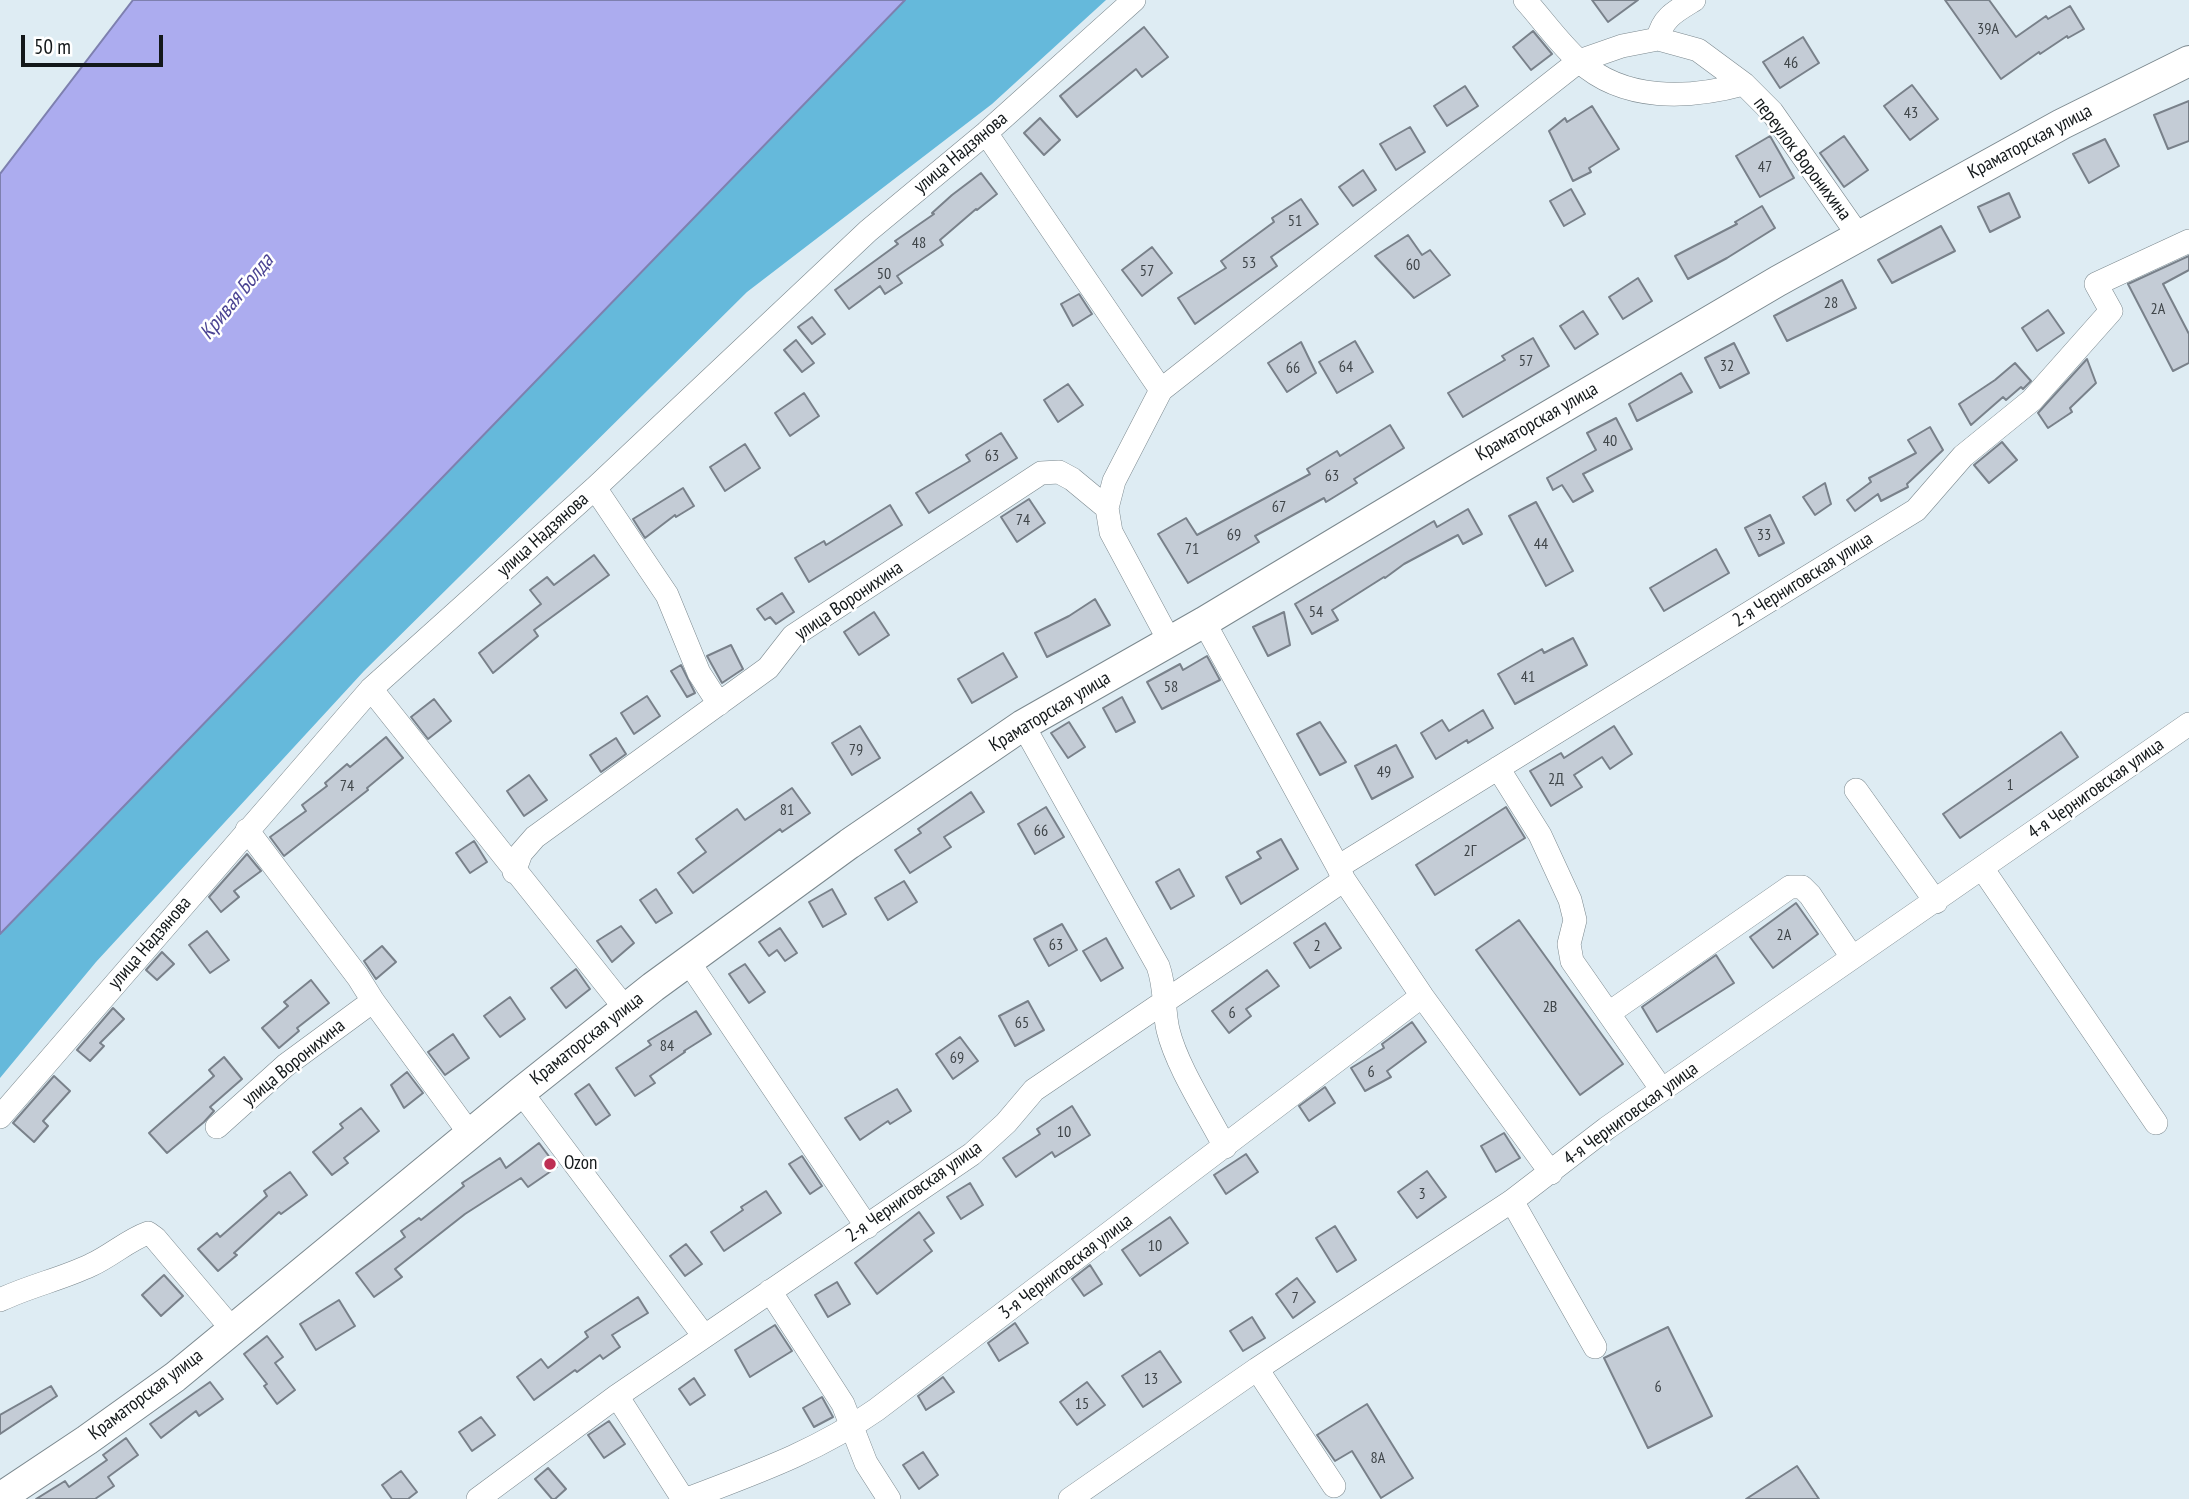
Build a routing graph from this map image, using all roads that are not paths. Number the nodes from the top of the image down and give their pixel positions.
1 (1134, 0) edge
2 (1525, 0) edge
3 (1694, 0) edge
4 (1657, 39) junction
5 (1579, 61) junction
6 (2189, 61) edge
7 (1744, 84) junction
8 (986, 133) junction
9 (1858, 235) junction
10 (2189, 241) edge
11 (1161, 390) junction
12 (594, 488) junction
13 (1107, 508) junction
14 (1204, 622) junction
15 (1170, 642) junction
16 (371, 689) junction
17 (719, 704) junction
18 (1023, 724) junction
19 (2189, 724) edge
20 (1498, 768) junction
21 (1856, 790) dead end
22 (247, 830) junction
23 (1982, 868) junction
24 (514, 872) junction
25 (1341, 873) junction
26 (1936, 902) junction
27 (1852, 957) junction
28 (688, 961) junction
29 (1422, 996) junction
30 (1166, 1001) junction
31 (373, 1002) junction
32 (625, 1008) junction
33 (1609, 1013) junction
34 (1661, 1090) junction
35 (521, 1091) junction
36 (0, 1117) edge
37 (2157, 1123) dead end
38 (218, 1127) dead end
39 (470, 1134) junction
40 (1225, 1147) junction
41 (1550, 1173) junction
42 (1513, 1201) junction
43 (867, 1227) junction
44 (770, 1291) junction
45 (0, 1300) edge
46 (232, 1329) junction
47 (704, 1336) junction
48 (1595, 1347) dead end
49 (1257, 1369) junction
50 (617, 1396) junction
51 (852, 1427) junction
52 (1334, 1486) dead end
53 (6, 1493) edge
54 (1074, 1498) edge
55 (478, 1499) edge
56 (685, 1499) edge
57 (889, 1499) edge

1 - 8 street, улица Надзянова
2 - 5 street, переулок Воронихина
3 - 4 street
4 - 5 street, переулок Воронихина
4 - 7 street, переулок Воронихина
5 - 7 street, переулок Воронихина
5 - 11 street
6 - 9 main road, Краматорская улица
7 - 9 street, переулок Воронихина
8 - 11 street
8 - 12 street, улица Надзянова
9 - 14 main road, Краматорская улица
10 - 20 street, 2-я Черниговская улица
11 - 13 street
12 - 16 street, улица Надзянова
12 - 17 street
13 - 15 street
13 - 17 street, улица Воронихина
14 - 15 main road, Краматорская улица
14 - 25 street
15 - 18 main road, Краматорская улица
16 - 22 street, улица Надзянова
16 - 24 street
17 - 24 street, улица Воронихина
18 - 28 main road, Краматорская улица
18 - 30 street
19 - 23 street, 4-я Черниговская улица
20 - 25 street, 2-я Черниговская улица
20 - 33 street
21 - 26 street
22 - 31 street
22 - 36 street, улица Надзянова
23 - 26 street, 4-я Черниговская улица
23 - 37 street
24 - 32 street
25 - 29 street
25 - 30 street, 2-я Черниговская улица
26 - 27 street, 4-я Черниговская улица
27 - 33 street
27 - 34 street, 4-я Черниговская улица
28 - 32 main road, Краматорская улица
28 - 43 street
29 - 40 street, 3-я Черниговская улица
29 - 41 street
30 - 40 street
30 - 43 street, 2-я Черниговская улица
31 - 38 street, улица Воронихина
31 - 39 street
32 - 35 main road, Краматорская улица
33 - 34 street
34 - 41 street, 4-я Черниговская улица
35 - 39 main road, Краматорская улица
35 - 47 street
39 - 46 main road, Краматорская улица
40 - 51 street, 3-я Черниговская улица
41 - 42 street, 4-я Черниговская улица
42 - 48 street
42 - 49 street, 4-я Черниговская улица
43 - 44 street, 2-я Черниговская улица
44 - 47 street, 2-я Черниговская улица
44 - 51 street
45 - 46 street
46 - 53 main road, Краматорская улица
47 - 50 street, 2-я Черниговская улица
49 - 52 street
49 - 54 street, 4-я Черниговская улица
50 - 55 street, 2-я Черниговская улица
50 - 56 street
51 - 56 street, 3-я Черниговская улица
51 - 57 street

